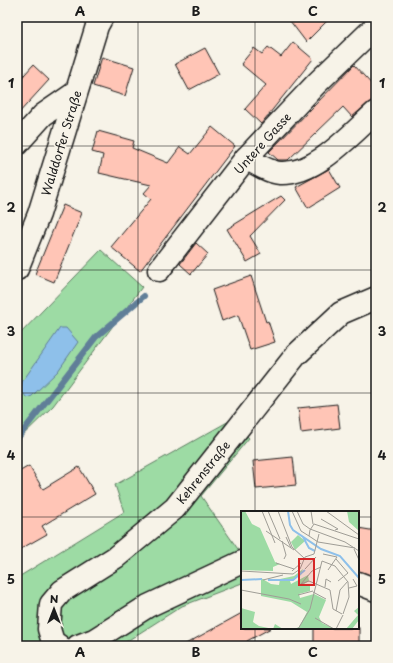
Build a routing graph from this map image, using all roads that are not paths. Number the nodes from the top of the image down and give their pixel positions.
1 (102, 17) edge
2 (376, 26) edge
3 (75, 93) junction
4 (376, 112) edge
5 (17, 144) edge
6 (246, 158) junction
7 (17, 269) edge
8 (159, 270) dead end
9 (376, 298) edge
10 (241, 562) edge
11 (359, 583) edge
12 (376, 590) edge
13 (59, 646) edge
14 (78, 646) edge

1 - 3 street, Walddorfer Straße
2 - 6 street, Untere Gasse
3 - 5 street
3 - 7 street, Walddorfer Straße
4 - 6 street
6 - 8 street, Untere Gasse
9 - 13 street, Kehrenstraße
10 - 14 street
11 - 12 street

